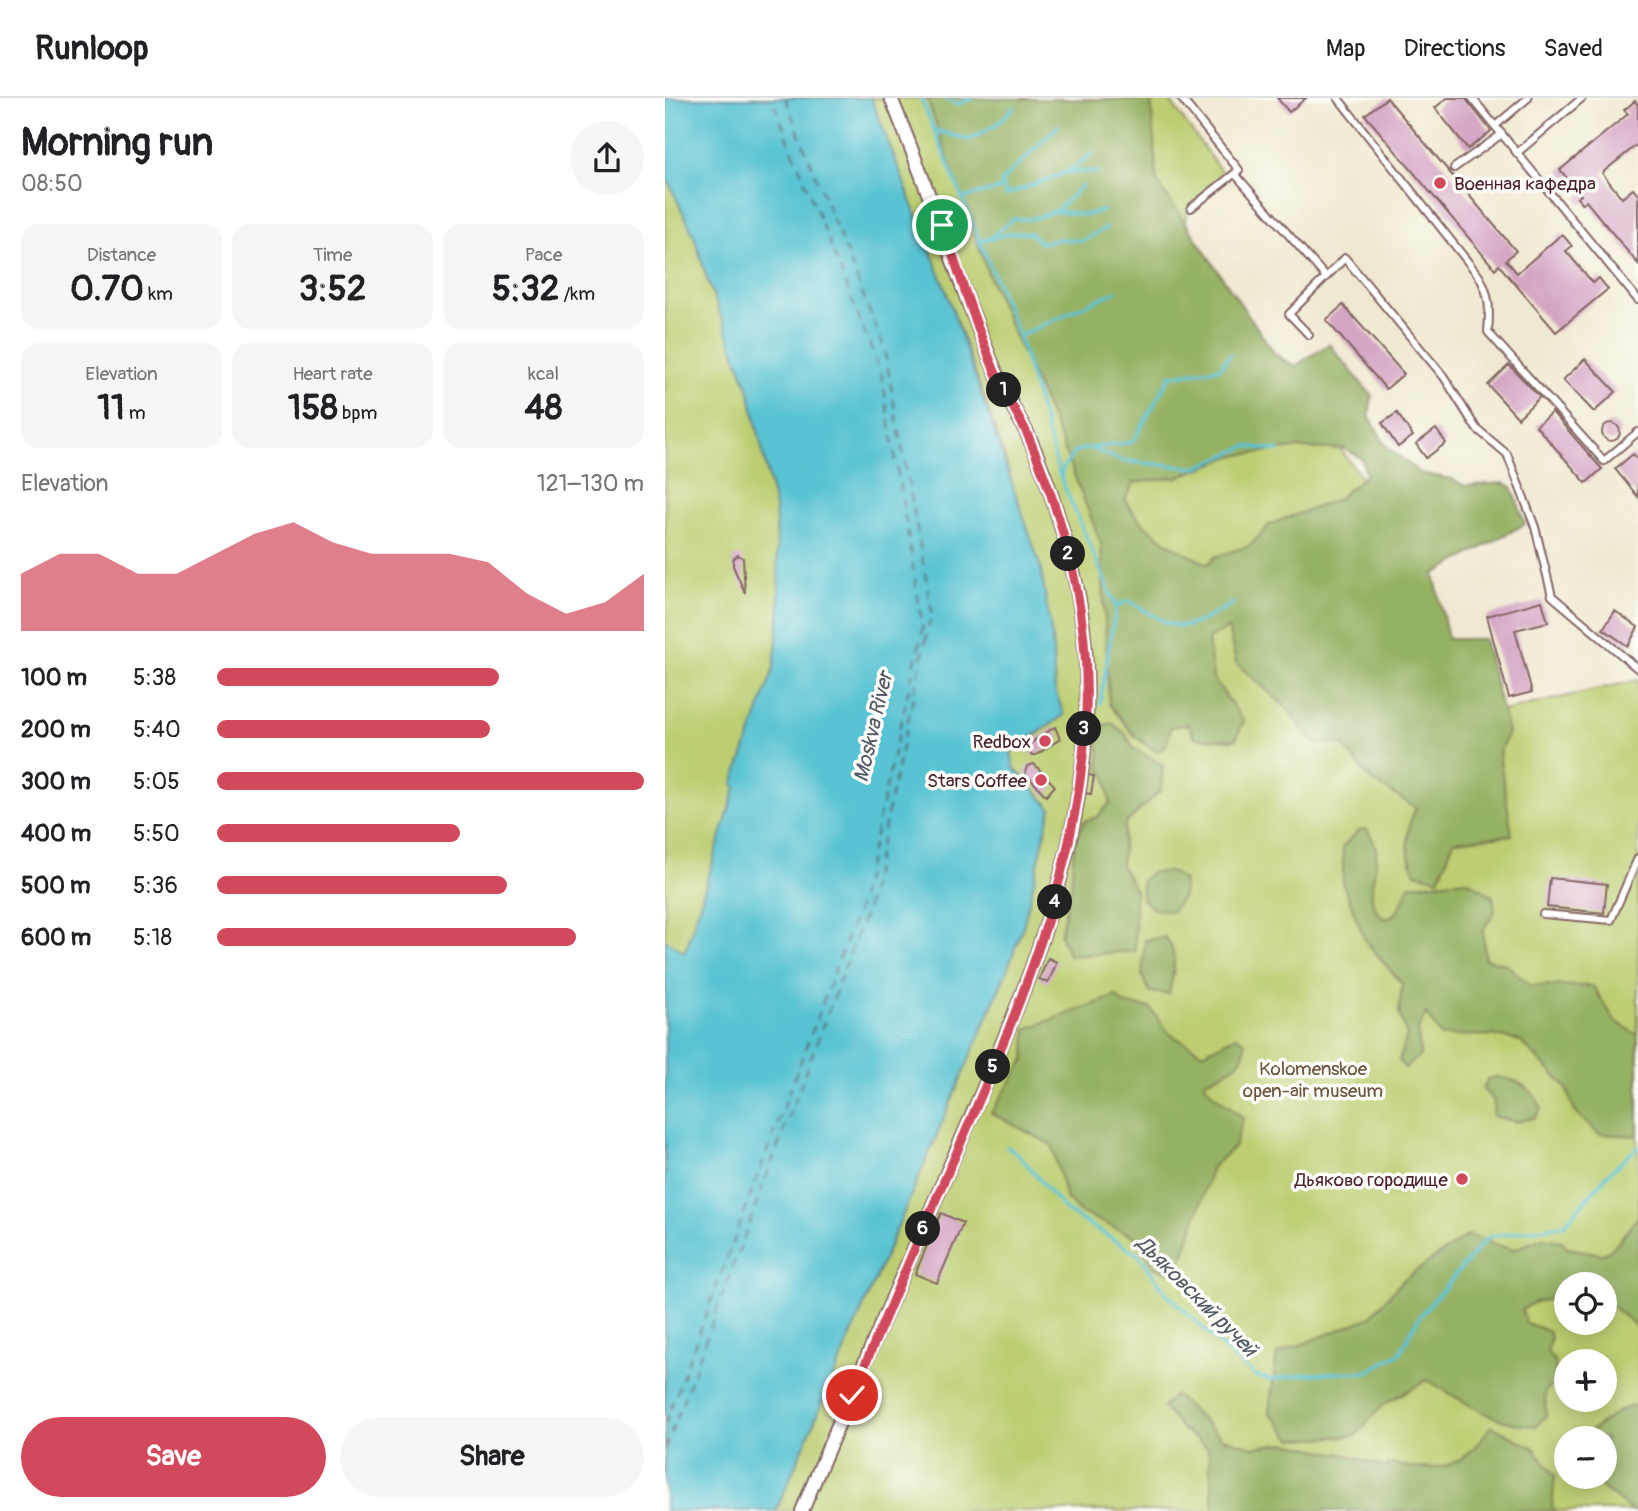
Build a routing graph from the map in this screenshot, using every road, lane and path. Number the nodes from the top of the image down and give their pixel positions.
1 (891, 98) edge
2 (1181, 98) edge
3 (1338, 98) edge
4 (1472, 98) edge
5 (1528, 98) edge
6 (1582, 98) edge
7 (1495, 126) junction
8 (1502, 134) junction
9 (1517, 153) junction
10 (1454, 168) dead end
11 (1235, 174) junction
12 (1191, 208) dead end
13 (1325, 276) junction
14 (1638, 300) edge
15 (1309, 335) dead end
16 (1638, 432) edge
17 (1638, 669) edge
18 (1638, 858) edge
19 (1543, 914) dead end
20 (802, 1511) edge

1 - 20 street
2 - 11 lane
3 - 16 lane
4 - 7 lane
5 - 7 lane
6 - 9 lane
7 - 8 lane
8 - 9 lane
8 - 10 lane
9 - 14 lane
11 - 12 lane
11 - 13 lane
13 - 15 lane
13 - 17 lane
18 - 19 lane

